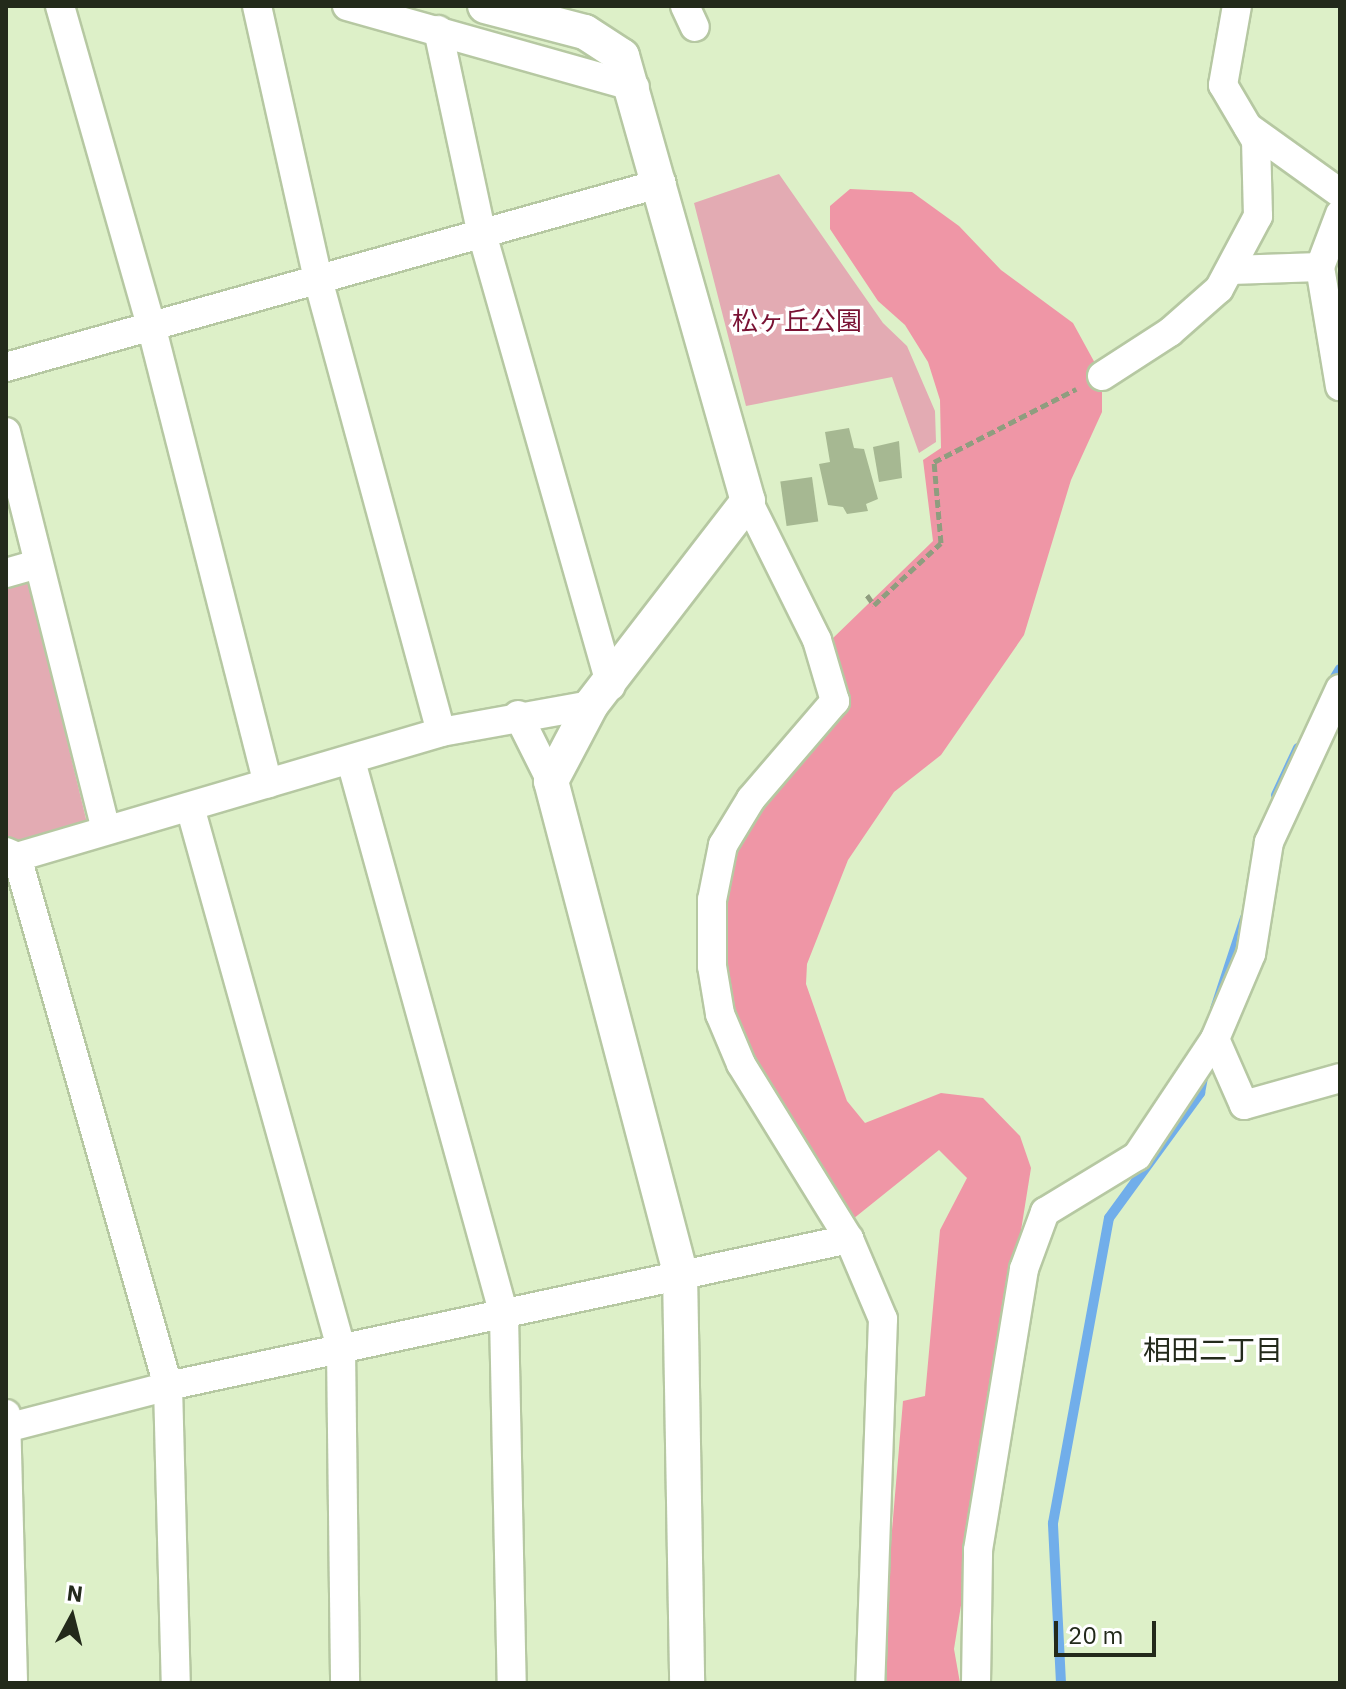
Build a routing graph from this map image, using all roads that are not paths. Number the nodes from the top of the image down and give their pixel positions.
1 (60, 6) edge
2 (257, 6) edge
3 (347, 6) edge
4 (485, 6) edge
5 (1237, 6) edge
6 (438, 30) junction
7 (635, 87) junction
8 (1248, 127) junction
9 (662, 183) junction
10 (1340, 193) edge
11 (1340, 214) edge
12 (481, 230) junction
13 (1320, 267) junction
14 (1231, 270) junction
15 (319, 283) junction
16 (152, 329) junction
17 (6, 367) edge
18 (1102, 376) road end
19 (1340, 386) edge
20 (6, 432) edge
21 (748, 501) junction
22 (37, 564) junction
23 (6, 573) edge
24 (1340, 689) edge
25 (601, 696) junction
26 (518, 715) junction
27 (441, 732) junction
28 (351, 761) junction
29 (551, 781) junction
30 (268, 783) junction
31 (190, 807) junction
32 (106, 829) junction
33 (12, 855) edge
34 (1215, 1039) junction
35 (1340, 1078) edge
36 (849, 1239) junction
37 (680, 1272) junction
38 (504, 1315) junction
39 (341, 1348) junction
40 (168, 1386) junction
41 (8, 1420) edge
42 (13, 1683) edge
43 (176, 1683) edge
44 (345, 1683) edge
45 (512, 1683) edge
46 (687, 1683) edge
47 (870, 1683) edge
48 (976, 1683) edge

1 - 16 street
2 - 15 street
3 - 6 street
4 - 7 street
5 - 8 street
6 - 7 street
6 - 12 street
7 - 9 street
8 - 10 street
8 - 14 street
9 - 12 street
9 - 21 street
11 - 13 street
12 - 15 street
12 - 25 street
13 - 14 street
13 - 19 street
14 - 18 street
15 - 16 street
15 - 27 street
16 - 17 street
16 - 30 street
20 - 22 street
21 - 25 street
21 - 36 street
22 - 23 street
22 - 32 street
24 - 34 street
25 - 26 street
25 - 29 street
26 - 27 street
26 - 29 street
27 - 28 street
28 - 30 street
28 - 38 street
29 - 37 street
30 - 31 street
31 - 32 street
31 - 39 street
32 - 33 street
33 - 40 street
34 - 35 street
34 - 48 street
36 - 37 street
36 - 47 street
37 - 38 street
37 - 46 street
38 - 39 street
38 - 45 street
39 - 40 street
39 - 44 street
40 - 41 street
40 - 43 street
41 - 42 street

